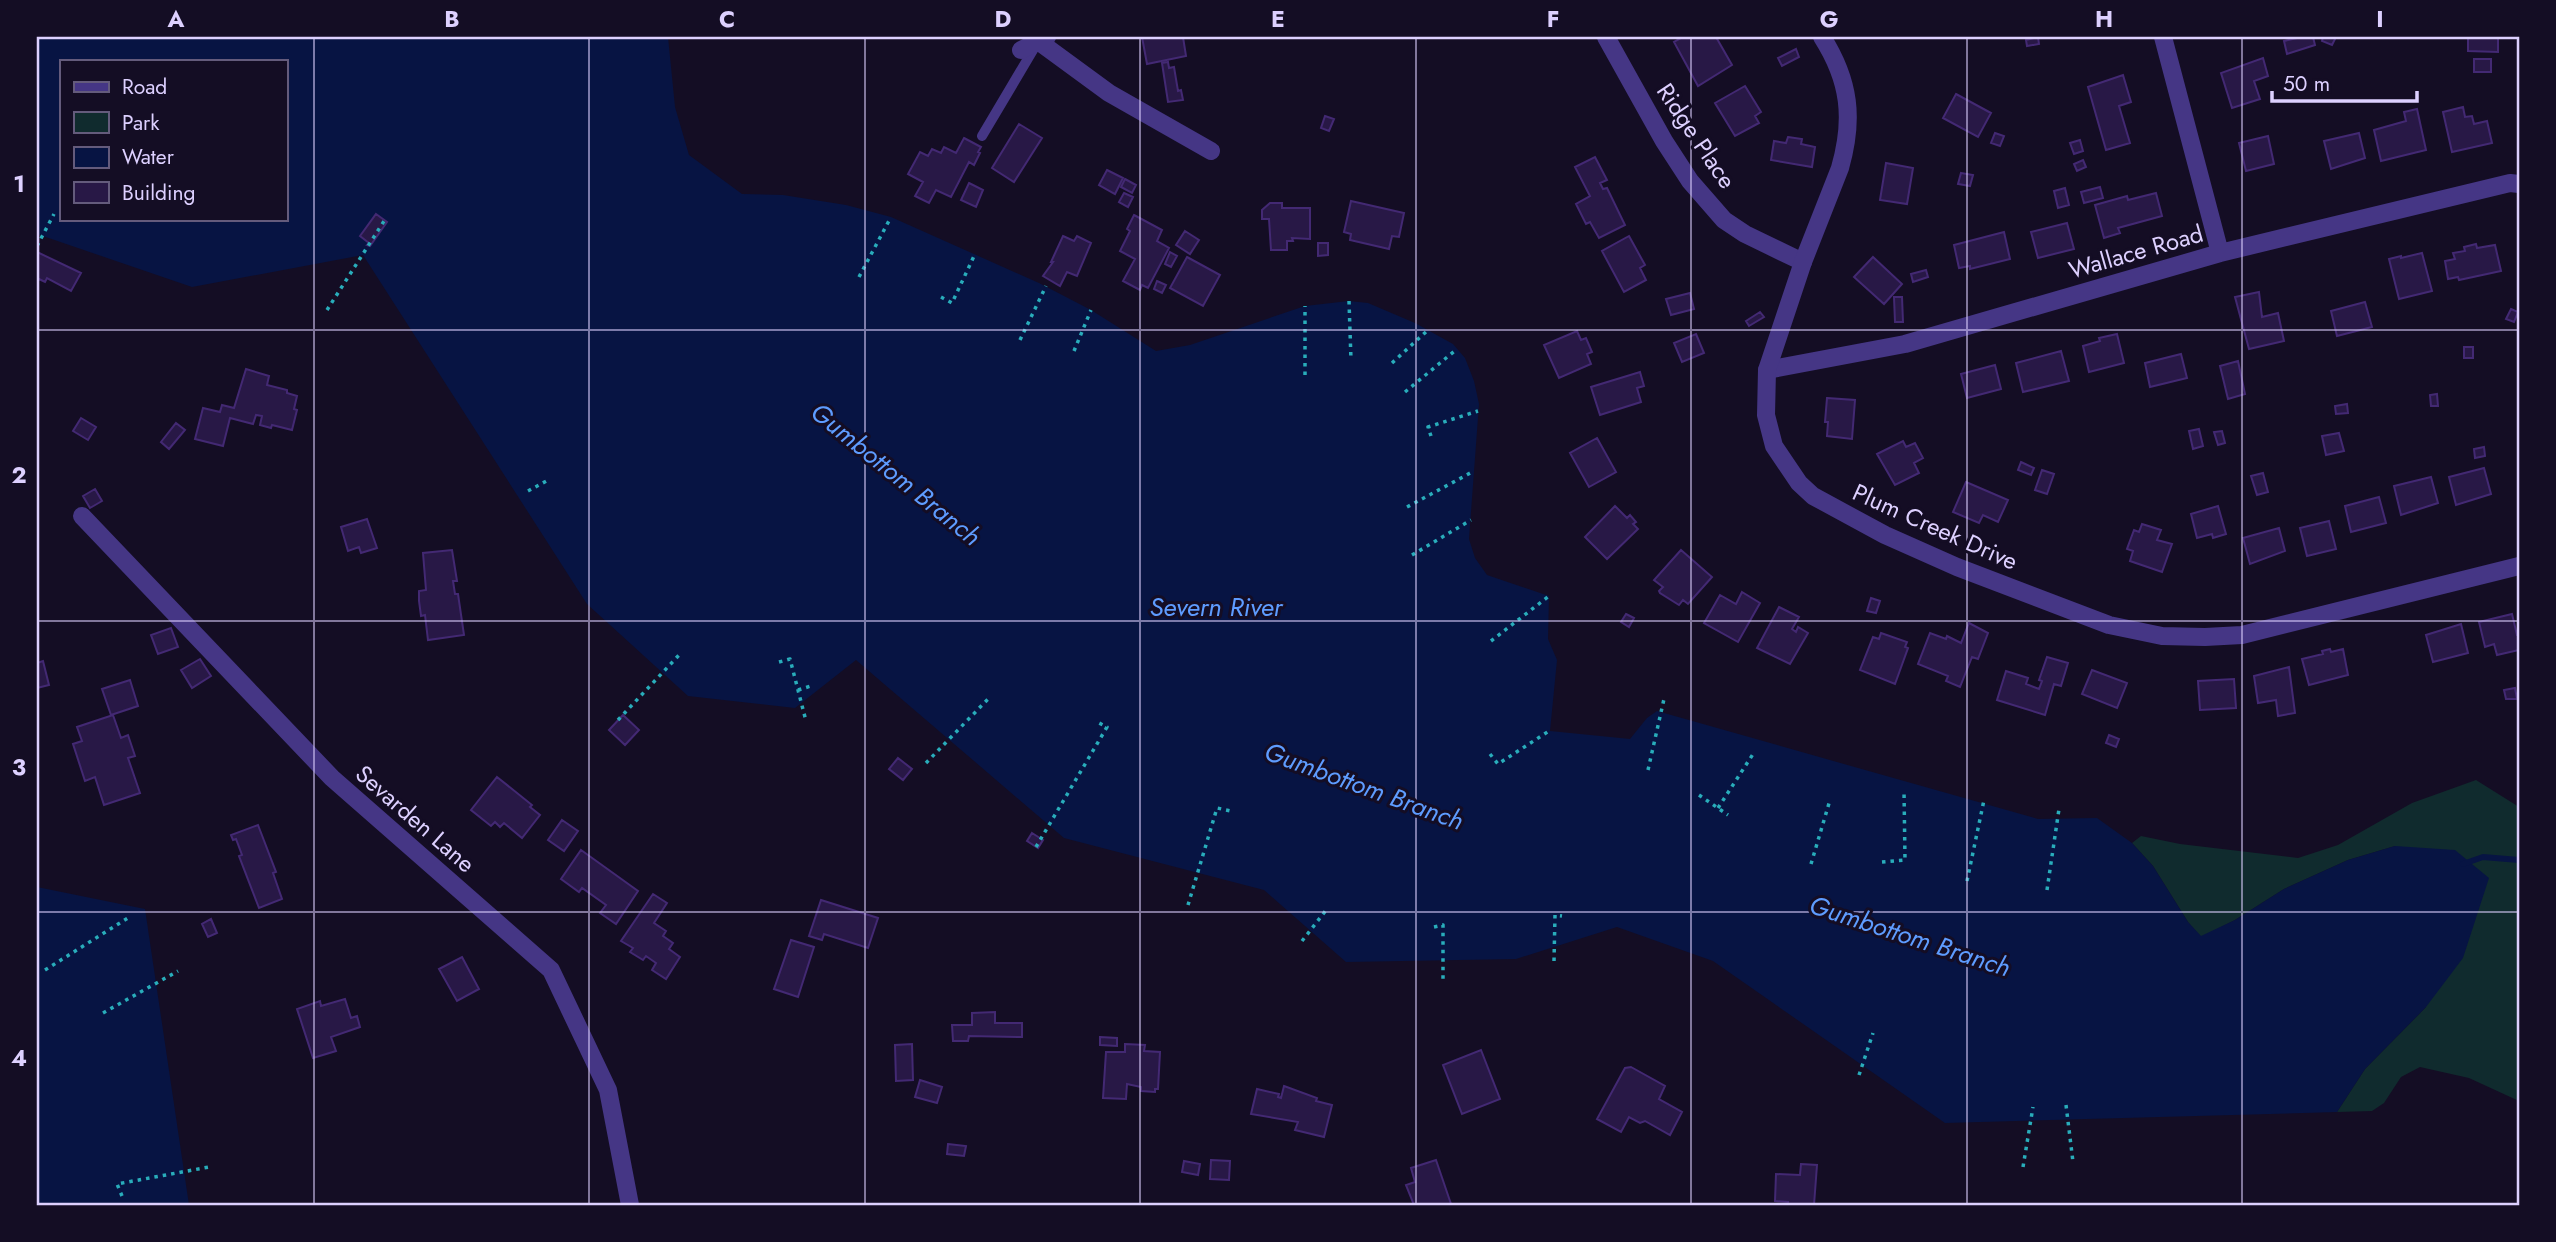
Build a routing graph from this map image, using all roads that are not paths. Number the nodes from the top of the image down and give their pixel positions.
1 (1606, 37) edge
2 (1822, 37) edge
3 (2163, 37) edge
4 (1042, 39) edge
5 (1021, 50) dead end
6 (982, 136) dead end
7 (1212, 151) dead end
8 (2519, 184) edge
9 (2220, 253) junction
10 (1802, 262) junction
11 (1766, 370) junction
12 (82, 516) dead end
13 (2519, 566) edge
14 (630, 1205) edge

1 - 10 street, Ridge Place
2 - 10 street, Plum Creek Drive
3 - 9 street
4 - 5 street
4 - 6 lane
4 - 7 street
8 - 9 street, Wallace Road
9 - 11 street, Wallace Road
10 - 11 street, Plum Creek Drive
11 - 13 street, Plum Creek Drive
12 - 14 street, Sevarden Lane

